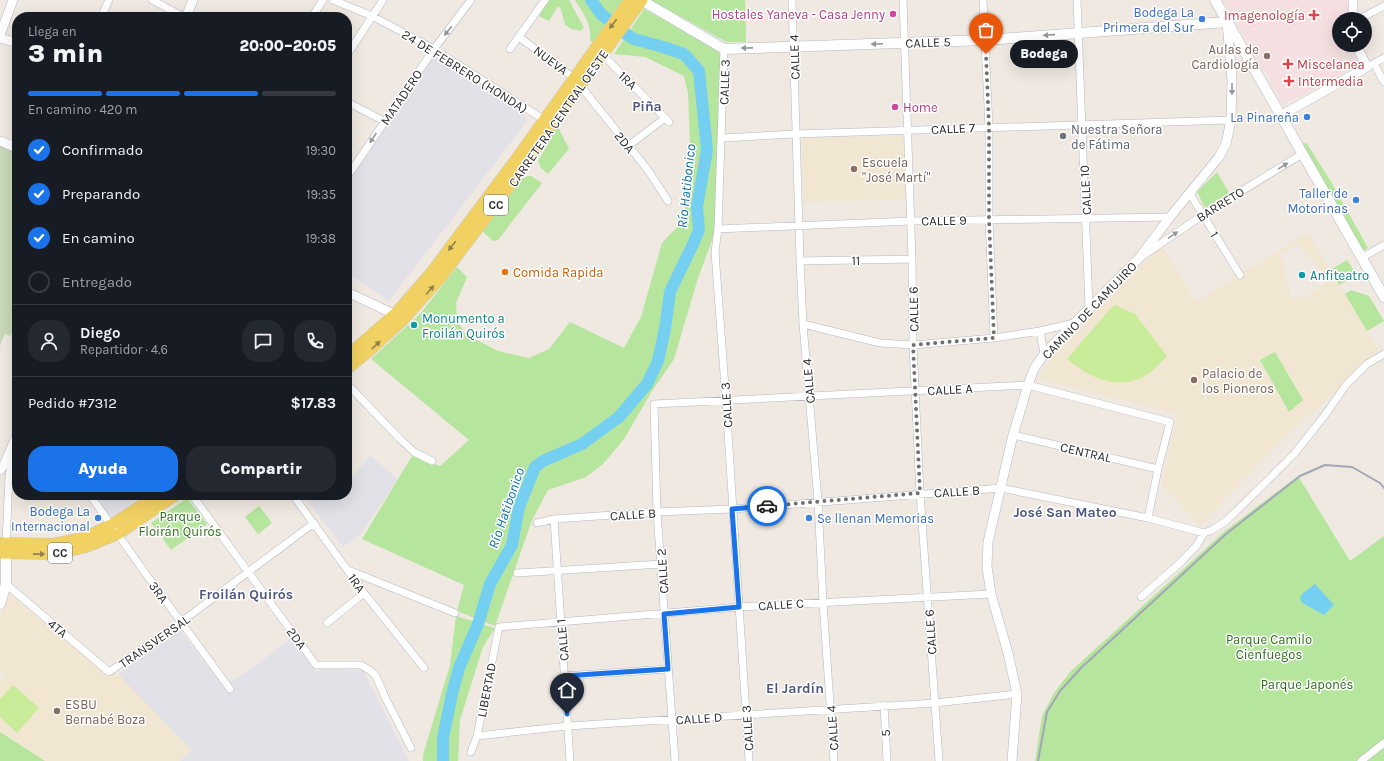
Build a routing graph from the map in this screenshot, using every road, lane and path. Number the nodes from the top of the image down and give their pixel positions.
1 (13, 0) edge
2 (109, 0) edge
3 (152, 0) edge
4 (193, 0) edge
5 (323, 0) edge
6 (333, 0) edge
7 (383, 0) edge
8 (471, 0) edge
9 (545, 0) edge
10 (792, 0) edge
11 (903, 0) edge
12 (984, 0) edge
13 (1077, 0) edge
14 (1215, 0) edge
15 (1353, 0) edge
16 (637, 2) edge
17 (1384, 6) edge
18 (103, 12) edge
19 (175, 12) edge
20 (187, 12) edge
21 (315, 12) edge
22 (1353, 12) edge
23 (1372, 12) edge
24 (372, 16) junction
25 (1227, 22) junction
26 (1078, 33) junction
27 (0, 36) edge
28 (519, 37) junction
29 (986, 40) junction
30 (12, 41) edge
31 (905, 42) junction
32 (352, 47) edge
33 (794, 47) junction
34 (434, 49) junction
35 (510, 49) dead end
36 (724, 49) junction
37 (601, 51) junction
38 (1361, 52) edge
39 (1384, 58) edge
40 (1371, 66) junction
41 (577, 82) junction
42 (1384, 82) edge
43 (352, 105) edge
44 (1280, 116) junction
45 (1231, 120) junction
46 (384, 121) junction
47 (548, 123) junction
48 (1081, 124) junction
49 (989, 127) junction
50 (908, 131) junction
51 (795, 134) junction
52 (722, 138) junction
53 (0, 141) edge
54 (12, 146) edge
55 (628, 146) junction
56 (1302, 154) junction
57 (352, 169) edge
58 (1190, 194) junction
59 (668, 201) dead end
60 (1203, 215) junction
61 (1170, 217) junction
62 (1086, 218) junction
63 (989, 219) junction
64 (911, 221) junction
65 (798, 226) junction
66 (718, 229) junction
67 (1384, 245) edge
68 (1140, 257) junction
69 (1361, 258) junction
70 (912, 259) junction
71 (800, 261) junction
72 (1240, 275) dead end
73 (352, 294) edge
74 (1384, 297) edge
75 (1089, 308) junction
76 (399, 317) junction
77 (1074, 323) junction
78 (804, 324) junction
79 (1040, 332) junction
80 (994, 338) junction
81 (913, 345) junction
82 (352, 352) edge
83 (1044, 354) junction
84 (1384, 354) edge
85 (352, 364) edge
86 (1028, 385) junction
87 (352, 389) edge
88 (916, 391) junction
89 (809, 397) junction
90 (726, 401) junction
91 (654, 404) joint
92 (1013, 436) junction
93 (12, 458) edge
94 (12, 461) edge
95 (432, 462) dead end
96 (1158, 469) junction
97 (0, 470) edge
98 (9, 476) junction
99 (1001, 488) junction
100 (920, 493) junction
101 (94, 500) edge
102 (150, 500) edge
103 (167, 500) edge
104 (196, 500) edge
105 (297, 500) edge
106 (818, 501) junction
107 (732, 509) junction
108 (657, 512) junction
109 (1148, 518) junction
110 (554, 519) junction
111 (314, 523) junction
112 (537, 523) dead end
113 (114, 529) junction
114 (1204, 533) junction
115 (3, 549) edge
116 (662, 564) junction
117 (348, 570) junction
118 (557, 571) junction
119 (248, 572) junction
120 (517, 573) dead end
121 (6, 584) junction
122 (364, 593) junction
123 (991, 594) junction
124 (1141, 597) dead end
125 (928, 598) junction
126 (823, 602) junction
127 (0, 604) edge
128 (739, 607) junction
129 (455, 613) dead end
130 (664, 614) junction
131 (181, 622) junction
132 (327, 622) dead end
133 (560, 622) junction
134 (499, 627) joint
135 (424, 668) dead end
136 (668, 669) junction
137 (109, 672) joint
138 (564, 676) junction
139 (230, 689) dead end
140 (1017, 694) junction
141 (935, 703) junction
142 (884, 706) junction
143 (830, 708) junction
144 (746, 715) junction
145 (672, 719) junction
146 (568, 726) junction
147 (478, 736) junction
148 (1384, 743) edge
149 (411, 748) dead end
150 (471, 752) dead end
151 (570, 761) edge
152 (675, 761) edge
153 (749, 761) edge
154 (834, 761) edge
155 (887, 761) edge
156 (939, 761) edge
157 (1012, 761) edge
158 (1361, 761) edge

1 - 27 street
2 - 18 street
3 - 19 street
4 - 20 street
5 - 21 street
6 - 24 street, 24 DE FEBRERO (HONDA)
7 - 24 street
8 -> 34 street, MATADERO
9 - 28 street
10 - 33 street, CALLE 4
11 - 31 street, CALLE 6
12 - 29 street
13 - 26 street, CALLE 10
14 - 25 main road
15 - 22 street
16 - 36 main road
16 - 37 main road, CARRETERA CENTRAL OESTE / CC
17 - 23 street
24 - 32 street
24 - 34 street, 24 DE FEBRERO (HONDA)
25 - 26 main road, CALLE 5
25 - 44 main road
25 -> 45 street, CAMINO DE CAMUJIRO
26 -> 29 main road, CALLE 5
26 - 48 street, CALLE 10
27 - 30 street
28 - 35 street
28 - 41 street, NUEVA
29 - 31 main road, CALLE 5
29 - 49 street
31 -> 33 main road, CALLE 5
31 - 50 street, CALLE 6
33 -> 36 main road, CALLE 5
33 - 51 street, CALLE 4
34 - 46 street, MATADERO
34 - 47 street, 24 DE FEBRERO (HONDA)
36 - 52 street, CALLE 3
37 - 41 main road, CARRETERA CENTRAL OESTE / CC
37 - 55 street, 1RA
38 - 40 street
39 - 40 street
40 - 42 street
40 - 44 street
41 - 47 main road, CARRETERA CENTRAL OESTE / CC
41 - 55 street, 2DA
43 - 46 street
44 - 56 main road
45 - 48 street, CALLE 7
45 - 58 street, CAMINO DE CAMUJIRO
46 -> 57 street, MATADERO
47 - 76 main road, CARRETERA CENTRAL OESTE / CC
48 - 49 street, CALLE 7
48 - 62 street, CALLE 10
49 - 50 street, CALLE 7
49 - 63 street
50 - 51 street, CALLE 7
50 - 64 street, CALLE 6
51 - 52 street, CALLE 7
51 - 65 street, CALLE 4
52 - 66 street, CALLE 3
53 - 54 street
55 - 59 street, 2DA
60 -> 56 street, BARRETO
56 - 69 main road
58 - 60 street, 1
58 - 61 street, CAMINO DE CAMUJIRO
68 -> 60 street, BARRETO
60 - 72 street, 1
61 - 62 street, CALLE 9
61 - 68 street, CAMINO DE CAMUJIRO
62 - 63 street, CALLE 9
62 - 75 street, CALLE 10
63 - 64 street, CALLE 9
63 - 80 street
64 - 65 street, CALLE 9
64 - 70 street, CALLE 6
65 - 66 street, CALLE 9
65 - 71 street, CALLE 4
66 - 90 street, CALLE 3
67 - 69 street
68 - 75 street, CAMINO DE CAMUJIRO
69 - 74 main road
70 - 71 street, 11
70 - 81 street, CALLE 6
71 - 78 street, CALLE 4
73 - 76 street
75 - 77 street, CAMINO DE CAMUJIRO
76 - 82 main road, CARRETERA CENTRAL OESTE / CC
85 -> 76 main road, CARRETERA CENTRAL OESTE / CC
77 - 79 street
77 - 83 street, CAMINO DE CAMUJIRO
78 - 81 street
78 - 89 street, CALLE 4
79 - 80 street
79 - 83 street
80 - 81 street
81 - 88 street, CALLE 6
83 - 86 street, CAMINO DE CAMUJIRO
84 - 114 street
86 - 88 street, CALLE A
86 - 92 street, CAMINO DE CAMUJIRO
86 - 96 street, CALLE A
87 - 95 street
88 - 89 street, CALLE A
88 - 100 street, CALLE 6
89 - 90 street, CALLE A
89 - 106 street, CALLE 4
90 - 91 street, CALLE A
90 - 107 street, CALLE 3
91 - 108 street, CALLE 2
92 - 96 street, CENTRAL
92 - 99 street, CAMINO DE CAMUJIRO
93 - 97 street
94 - 98 street
96 - 109 street
97 - 98 street
98 - 115 street
99 - 100 street, CALLE B
99 - 109 street, CALLE B
99 - 123 street, CAMINO DE CAMUJIRO
100 - 106 street, CALLE B
100 - 125 street, CALLE 6
101 - 113 street, 3RA
102 - 113 main road, CC
103 - 113 main road, CC
104 - 119 street, 2DA
105 - 111 street, 1RA
106 - 107 street, CALLE B
106 - 126 street, CALLE 4
107 - 108 street, CALLE B
107 - 128 street, CALLE 3
108 - 110 street, CALLE B
108 - 116 street, CALLE 2
109 - 114 street, CALLE B
110 - 112 street, CALLE B
110 - 118 street, CALLE 1
111 - 117 street, 1RA
111 - 119 street, TRANSVERSAL
113 - 115 main road, CC
113 - 131 street, 3RA
114 - 124 street
115 - 121 main road
116 - 118 street
116 - 130 street, CALLE 2
117 - 122 street, 1RA
117 - 129 street
118 - 120 street
118 - 133 street, CALLE 1
119 - 131 street, TRANSVERSAL
119 - 149 street, 2DA
121 - 127 main road
121 - 137 street, 4TA
122 - 132 street
122 - 135 street, 1RA
123 - 125 street, CALLE C
123 - 140 street, CAMINO DE CAMUJIRO
125 - 126 street, CALLE C
125 - 141 street, CALLE 6
126 - 128 street, CALLE C
126 - 143 street, CALLE 4
128 - 130 street, CALLE C
128 - 144 street, CALLE 3
130 - 133 street, CALLE C
130 - 136 street, CALLE 2
131 - 137 street, TRANSVERSAL
131 - 139 street, 3RA
133 - 134 street, CALLE C
133 - 138 street, CALLE 1
134 - 147 street, LIBERTAD
136 - 138 street
136 - 145 street, CALLE 2
138 - 146 street, CALLE 1
140 - 141 street, CALLE D
140 - 157 street, CAMINO DE CAMUJIRO
141 - 142 street, CALLE D
141 - 156 street, CALLE 6
142 - 143 street, CALLE D
142 - 155 street, 5
143 - 144 street, CALLE D
143 - 154 street, CALLE 4
144 - 145 street, CALLE D
144 - 153 street, CALLE 3
145 - 146 street, CALLE D
145 - 152 street, CALLE 2
146 - 147 street, CALLE D
146 - 151 street, CALLE 1
147 - 150 street, LIBERTAD
148 - 158 street

